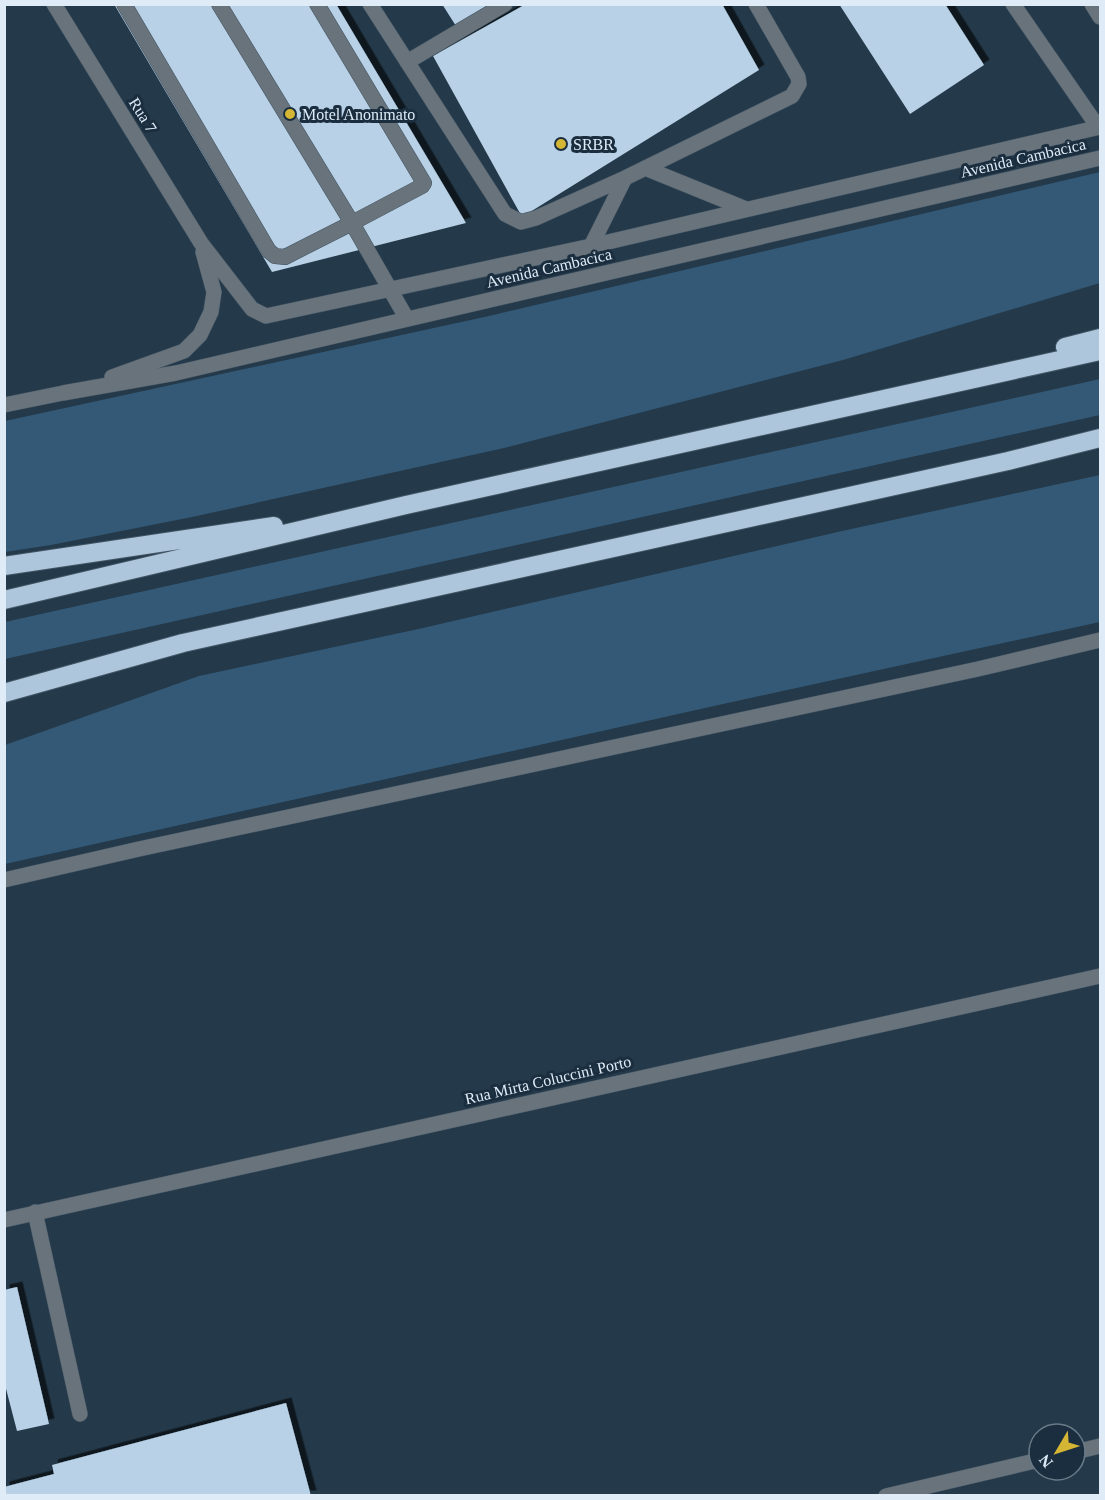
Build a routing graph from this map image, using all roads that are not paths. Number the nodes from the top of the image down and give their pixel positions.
1 (54, 4) edge
2 (124, 4) edge
3 (219, 4) edge
4 (317, 4) edge
5 (370, 4) edge
6 (505, 4) edge
7 (756, 4) edge
8 (1012, 4) edge
9 (1092, 4) edge
10 (1101, 17) edge
11 (407, 62) junction
12 (1100, 127) edge
13 (1101, 158) edge
14 (645, 168) junction
15 (625, 178) junction
16 (746, 209) junction
17 (352, 223) junction
18 (201, 243) junction
19 (591, 246) junction
20 (390, 290) junction
21 (407, 319) junction
22 (1101, 338) edge
23 (1101, 351) edge
24 (63, 393) junction
25 (4, 405) edge
26 (804, 417) junction
27 (1101, 438) edge
28 (406, 506) junction
29 (4, 566) edge
30 (4, 600) edge
31 (1101, 640) edge
32 (4, 693) edge
33 (4, 880) edge
34 (1101, 976) edge
35 (35, 1212) junction
36 (4, 1220) edge
37 (80, 1414) dead end
38 (1027, 1463) edge
39 (886, 1496) edge

1 - 18 street, Rua 7
2 - 17 street
3 - 17 street
4 - 17 street
5 - 11 street
6 - 11 street
7 - 14 street
8 - 12 street
9 - 10 street
11 - 15 street
12 - 16 street, Avenida Cambacica
13 - 21 street, Avenida Cambacica
14 - 15 street
14 - 16 street
15 - 19 street
16 - 19 street, Avenida Cambacica
17 - 20 street
18 - 20 street, Avenida Cambacica
18 - 24 street
19 - 20 street, Avenida Cambacica
20 - 21 street
21 - 24 street, Avenida Cambacica
22 - 26 highway
23 - 26 highway
24 - 25 street, Avenida Cambacica
26 - 28 highway
27 - 32 highway
28 - 29 highway
28 - 30 highway
31 - 33 street
34 - 35 street, Rua Mirta Coluccini Porto
35 - 36 street, Rua Mirta Coluccini Porto
35 - 37 street
38 - 39 street

